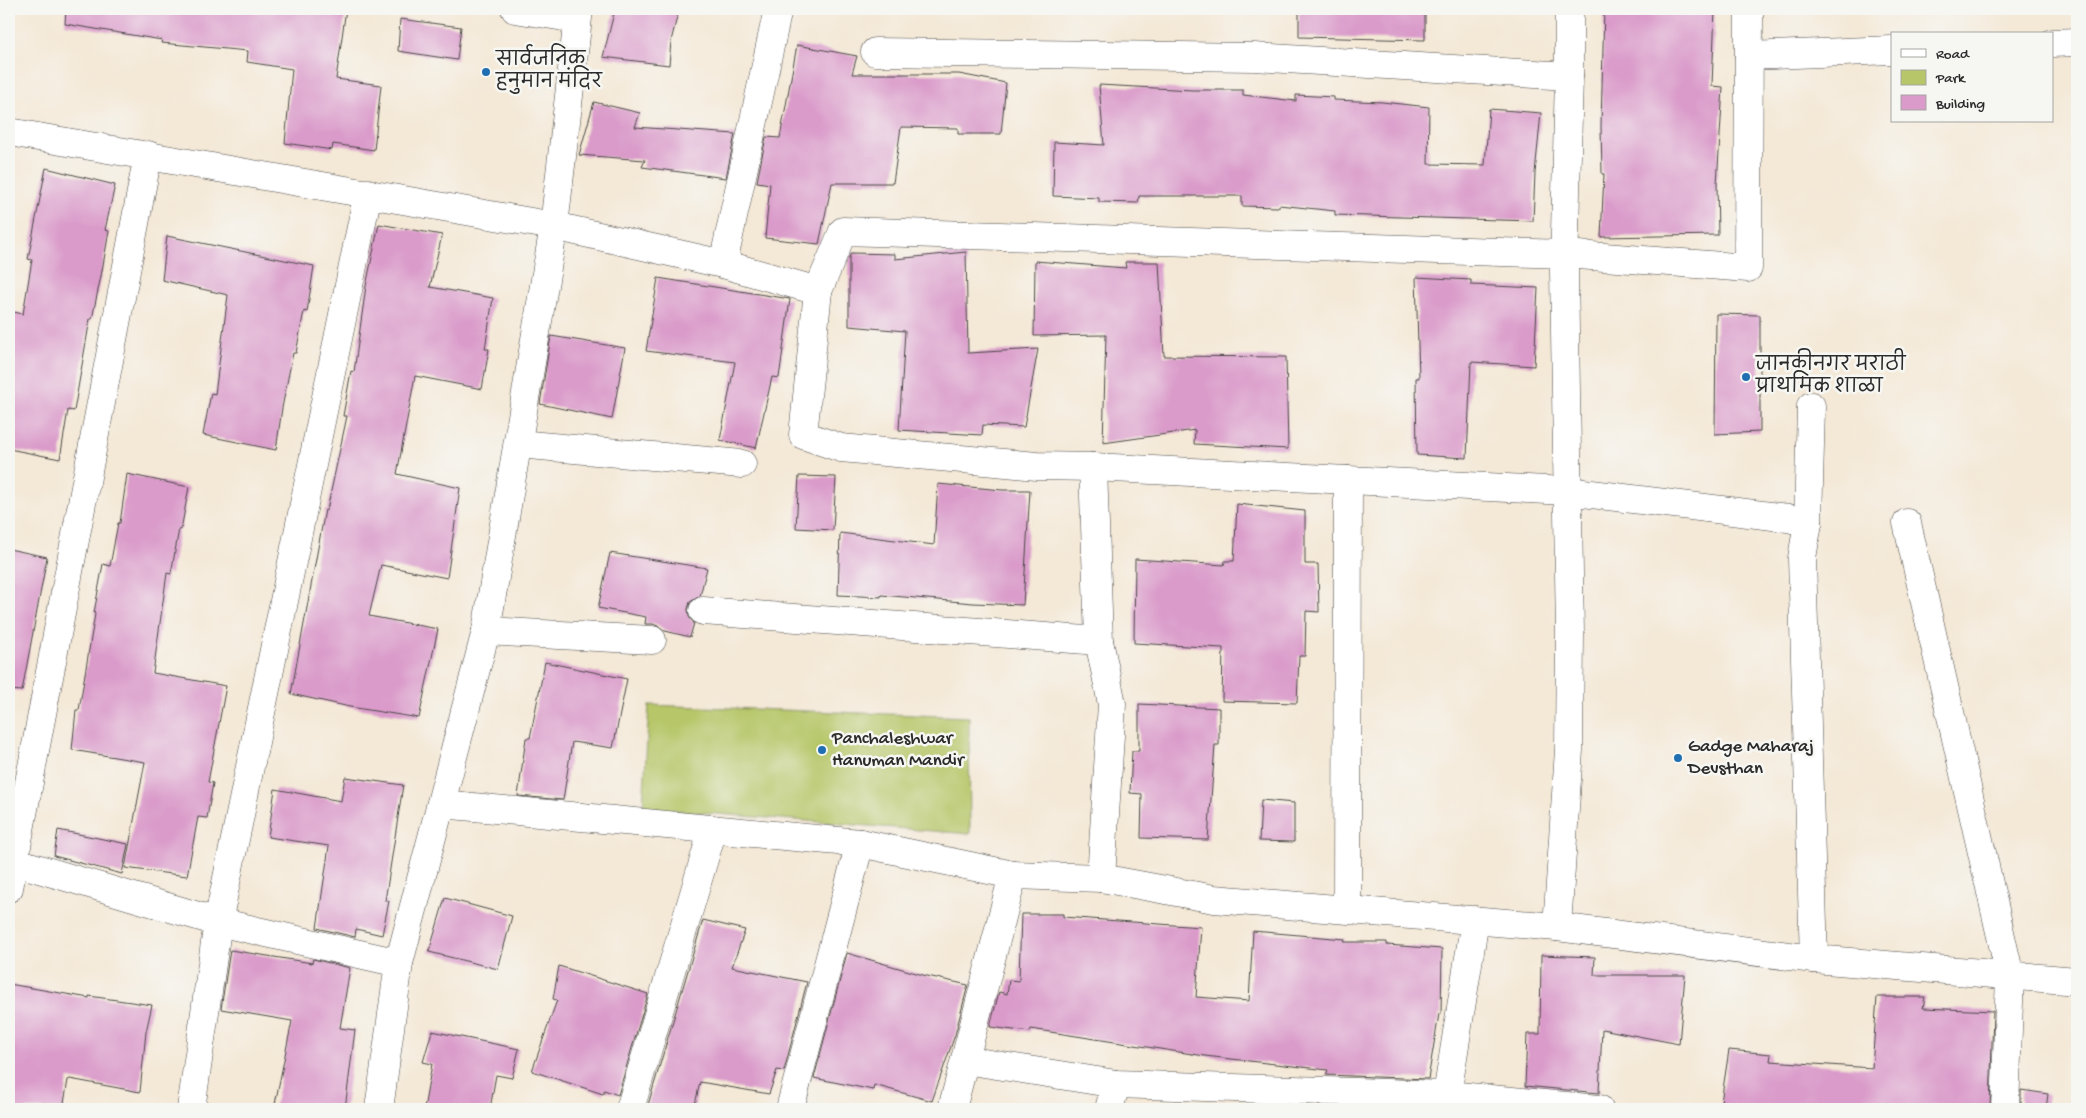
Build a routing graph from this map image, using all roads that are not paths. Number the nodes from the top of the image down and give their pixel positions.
1 (515, 9) edge
2 (778, 9) edge
3 (1569, 9) edge
4 (1749, 9) edge
5 (578, 14) edge
6 (2077, 42) edge
7 (2054, 43) edge
8 (1891, 50) edge
9 (875, 52) dead end
10 (1749, 56) junction
11 (1569, 76) junction
12 (9, 132) edge
13 (148, 155) junction
14 (368, 193) junction
15 (554, 226) junction
16 (1564, 254) junction
17 (723, 264) junction
18 (818, 291) junction
19 (1811, 406) dead end
20 (518, 444) junction
21 (742, 464) dead end
22 (1093, 467) junction
23 (1348, 480) junction
24 (1567, 491) junction
25 (1808, 523) junction
26 (1907, 523) dead end
27 (704, 612) dead end
28 (486, 631) junction
29 (652, 640) dead end
30 (1099, 641) junction
31 (441, 804) junction
32 (713, 829) junction
33 (860, 843) junction
34 (10, 870) edge
35 (1013, 875) junction
36 (1101, 878) junction
37 (1347, 909) junction
38 (1475, 920) junction
39 (218, 922) junction
40 (1557, 926) junction
41 (1814, 959) junction
42 (399, 963) junction
43 (2010, 976) junction
44 (2077, 981) edge
45 (965, 1060) junction
46 (1113, 1096) edge
47 (1302, 1099) edge
48 (1445, 1102) edge
49 (191, 1109) edge
50 (379, 1109) edge
51 (630, 1109) edge
52 (790, 1109) edge
53 (952, 1109) edge
54 (1598, 1109) edge
55 (2005, 1109) edge

1 - 5 street
2 - 17 street
3 - 11 street
4 - 10 street
5 - 15 street
6 - 7 street
8 - 10 street
9 - 11 street
10 - 16 street
11 - 16 street
12 - 13 street
13 - 14 street
13 - 34 street
14 - 15 street
14 - 39 street
15 - 17 street
15 - 20 street
16 - 18 street
16 - 24 street
17 - 18 street
18 - 22 street
19 - 25 street
20 - 21 street
20 - 28 street
22 - 23 street
22 - 30 street
23 - 24 street
23 - 37 street
24 - 25 street
24 - 40 street
25 - 41 street
26 - 43 street
27 - 30 street
28 - 29 street
28 - 31 street
30 - 36 street
31 - 32 street
31 - 42 street
32 - 33 street
32 - 51 street
33 - 35 street
33 - 52 street
34 - 39 street
35 - 36 street
35 - 45 street
36 - 37 street
37 - 38 street
38 - 40 street
38 - 48 street
39 - 42 street
39 - 49 street
40 - 41 street
41 - 43 street
42 - 50 street
43 - 44 street
43 - 55 street
45 - 46 street
45 - 53 street
46 - 47 street
47 - 48 street
48 - 54 street

